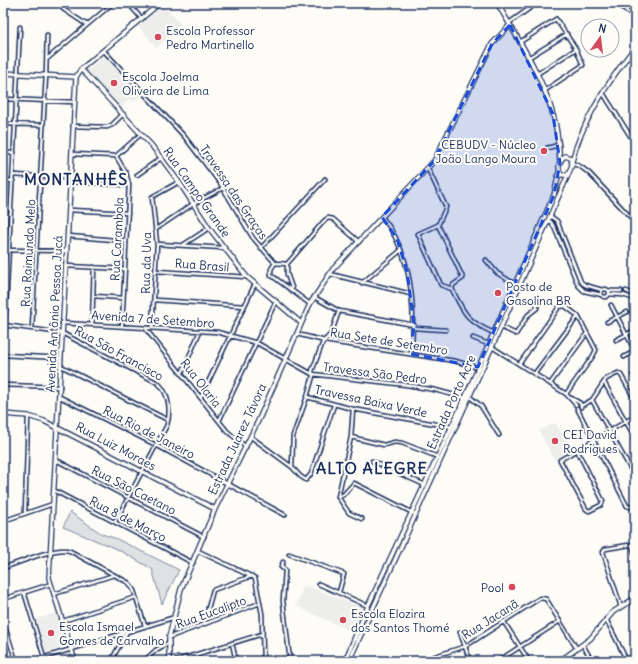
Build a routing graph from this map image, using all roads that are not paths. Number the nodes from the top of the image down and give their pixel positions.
1 (70, 3) edge
2 (113, 3) edge
3 (128, 3) edge
4 (160, 3) edge
5 (497, 3) edge
6 (537, 3) edge
7 (616, 3) edge
8 (635, 17) edge
9 (142, 19) junction
10 (510, 24) junction
11 (87, 25) junction
12 (20, 27) dead end
13 (567, 34) junction
14 (46, 35) dead end
15 (520, 42) junction
16 (635, 47) edge
17 (576, 49) junction
18 (104, 50) junction
19 (528, 58) junction
20 (46, 59) junction
21 (81, 69) junction
22 (3, 73) edge
23 (18, 74) junction
24 (536, 74) junction
25 (46, 75) junction
26 (76, 77) junction
27 (544, 91) junction
28 (603, 92) junction
29 (3, 99) edge
30 (16, 100) junction
31 (45, 101) junction
32 (74, 102) junction
33 (123, 114) junction
34 (3, 124) edge
35 (15, 124) junction
36 (43, 125) junction
37 (73, 126) junction
38 (141, 134) junction
39 (634, 142) dead end
40 (559, 146) junction
41 (547, 148) dead end
42 (575, 148) junction
43 (3, 152) edge
44 (14, 153) junction
45 (72, 154) junction
46 (116, 156) junction
47 (566, 156) junction
48 (162, 158) junction
49 (572, 162) junction
50 (560, 163) junction
51 (428, 169) junction
52 (559, 172) junction
53 (13, 175) junction
54 (137, 175) dead end
55 (568, 175) junction
56 (42, 176) junction
57 (71, 178) junction
58 (325, 179) dead end
59 (3, 180) edge
60 (13, 181) junction
61 (71, 182) junction
62 (179, 182) junction
63 (129, 185) junction
64 (223, 188) junction
65 (194, 204) junction
66 (3, 209) edge
67 (11, 209) junction
68 (69, 210) junction
69 (128, 213) junction
70 (550, 216) junction
71 (382, 217) junction
72 (547, 221) junction
73 (635, 222) edge
74 (438, 225) junction
75 (209, 228) junction
76 (156, 229) junction
77 (67, 236) junction
78 (3, 237) edge
79 (9, 238) junction
80 (126, 241) junction
81 (359, 242) junction
82 (158, 244) junction
83 (183, 245) junction
84 (224, 248) junction
85 (261, 248) junction
86 (9, 250) junction
87 (37, 250) junction
88 (400, 251) junction
89 (66, 252) junction
90 (486, 260) dead end
91 (3, 262) edge
92 (8, 262) junction
93 (275, 264) junction
94 (287, 264) junction
95 (65, 266) junction
96 (94, 267) junction
97 (124, 269) junction
98 (156, 271) junction
99 (329, 274) junction
100 (247, 277) junction
101 (254, 284) junction
102 (362, 284) junction
103 (515, 284) junction
104 (585, 285) junction
105 (592, 287) junction
106 (292, 289) junction
107 (452, 289) junction
108 (602, 290) junction
109 (620, 290) dead end
110 (584, 291) junction
111 (609, 291) junction
112 (5, 292) edge
113 (626, 292) dead end
114 (591, 293) junction
115 (411, 294) junction
116 (609, 294) junction
117 (602, 295) junction
118 (635, 295) edge
119 (93, 296) junction
120 (314, 297) junction
121 (537, 297) dead end
122 (123, 298) junction
123 (635, 299) edge
124 (155, 300) junction
125 (276, 301) junction
126 (310, 304) junction
127 (611, 305) dead end
128 (244, 306) junction
129 (339, 311) junction
130 (627, 312) dead end
131 (578, 316) junction
132 (617, 317) junction
133 (300, 322) junction
134 (607, 322) dead end
135 (62, 323) junction
136 (92, 324) junction
137 (4, 325) edge
138 (122, 326) junction
139 (414, 326) junction
140 (144, 327) junction
141 (32, 328) junction
142 (152, 328) junction
143 (501, 328) junction
144 (446, 330) dead end
145 (635, 330) edge
146 (200, 331) junction
147 (494, 332) junction
148 (62, 333) junction
149 (587, 333) junction
150 (296, 334) junction
151 (498, 334) junction
152 (626, 334) junction
153 (230, 336) junction
154 (473, 338) dead end
155 (616, 340) dead end
156 (326, 341) junction
157 (257, 343) junction
158 (488, 344) junction
159 (492, 347) junction
160 (635, 351) edge
161 (411, 354) junction
162 (3, 355) edge
163 (624, 357) dead end
164 (61, 358) junction
165 (285, 359) junction
166 (520, 363) junction
167 (61, 366) junction
168 (478, 368) junction
169 (482, 369) junction
170 (182, 373) junction
171 (535, 373) junction
172 (312, 374) junction
173 (604, 382) junction
174 (550, 384) junction
175 (3, 385) edge
176 (61, 387) junction
177 (3, 390) edge
178 (567, 395) junction
179 (60, 397) junction
180 (201, 397) junction
181 (307, 397) junction
182 (470, 397) junction
183 (465, 398) junction
184 (592, 400) junction
185 (635, 400) edge
186 (334, 405) junction
187 (579, 406) junction
188 (353, 409) junction
189 (3, 414) edge
190 (28, 416) junction
191 (635, 416) edge
192 (168, 420) junction
193 (219, 421) junction
194 (626, 421) junction
195 (58, 427) junction
196 (453, 427) junction
197 (609, 430) junction
198 (498, 434) dead end
199 (251, 437) junction
200 (351, 437) junction
201 (635, 438) edge
202 (593, 440) junction
203 (156, 445) junction
204 (247, 447) junction
205 (576, 450) junction
206 (439, 457) junction
207 (56, 460) junction
208 (372, 461) dead end
209 (292, 467) junction
210 (142, 472) junction
211 (635, 477) edge
212 (229, 484) junction
213 (425, 485) junction
214 (55, 491) junction
215 (128, 497) junction
216 (338, 497) junction
217 (54, 504) junction
218 (635, 504) edge
219 (215, 509) junction
220 (25, 513) junction
221 (414, 513) junction
222 (285, 515) dead end
223 (362, 520) dead end
224 (3, 521) edge
225 (115, 522) junction
226 (204, 537) junction
227 (633, 545) edge
228 (198, 551) junction
229 (50, 553) junction
230 (289, 554) dead end
231 (635, 555) edge
232 (283, 562) dead end
233 (193, 563) junction
234 (3, 568) edge
235 (115, 574) junction
236 (254, 577) junction
237 (51, 584) junction
238 (319, 584) dead end
239 (24, 592) junction
240 (340, 592) junction
241 (54, 594) junction
242 (136, 597) junction
243 (635, 598) edge
244 (3, 599) edge
245 (630, 600) junction
246 (260, 603) junction
247 (368, 606) junction
248 (621, 607) junction
249 (635, 610) edge
250 (172, 618) junction
251 (606, 619) junction
252 (3, 621) edge
253 (62, 621) junction
254 (560, 621) junction
255 (504, 622) junction
256 (204, 623) junction
257 (145, 626) junction
258 (127, 632) junction
259 (460, 632) dead end
260 (262, 634) junction
261 (169, 637) junction
262 (168, 643) junction
263 (232, 643) junction
264 (583, 645) junction
265 (466, 646) junction
266 (521, 648) junction
267 (72, 649) junction
268 (577, 649) junction
269 (196, 655) junction
270 (44, 657) junction
271 (16, 661) edge
272 (33, 661) edge
273 (75, 661) edge
274 (111, 661) edge
275 (144, 661) edge
276 (169, 661) edge
277 (175, 661) edge
278 (197, 661) edge
279 (236, 661) edge
280 (263, 661) edge
281 (290, 661) edge
282 (345, 661) edge
283 (349, 661) edge
284 (420, 661) edge
285 (470, 661) edge
286 (498, 661) edge
287 (529, 661) edge
288 (560, 661) edge
289 (592, 661) edge
290 (627, 661) edge

1 - 11 street
2 - 11 street
3 - 9 street
4 - 9 street, Avenida Antônio Pessoa Jucá
5 - 10 street
6 - 10 street, Estrada Juarez Távora
7 - 8 street
9 - 18 street, Avenida Antônio Pessoa Jucá
10 - 15 street
10 - 51 street, Estrada Juarez Távora
11 - 20 street
12 - 23 street
13 - 15 street
13 - 17 street
13 - 19 street
14 - 20 street, Rua Raimundo Melo
15 - 19 street
16 - 28 street
17 - 24 street
17 - 27 street
18 - 21 street, Avenida Antônio Pessoa Jucá
18 - 64 street, Travessa das Graças
19 - 24 street
20 - 25 street, Rua Raimundo Melo
21 - 26 street, Avenida Antônio Pessoa Jucá
21 - 33 street, Rua Campo Grande
22 - 23 street
23 - 25 street
23 - 30 street
24 - 27 street
25 - 26 street
25 - 31 street, Rua Raimundo Melo
26 - 32 street, Avenida Antônio Pessoa Jucá
27 - 40 street
28 - 39 street
28 - 42 street
29 - 30 street
30 - 31 street
30 - 35 street
31 - 32 street
31 - 36 street, Rua Raimundo Melo
32 - 37 street, Avenida Antônio Pessoa Jucá
33 - 37 street
33 - 38 street, Rua Campo Grande
34 - 35 street
35 - 36 street
35 - 44 street
36 - 56 street, Rua Raimundo Melo
37 - 45 street, Avenida Antônio Pessoa Jucá
38 - 46 street
38 - 48 street, Rua Campo Grande
40 - 41 street
40 - 47 street
40 - 50 street, Estrada Porto Acre
42 - 47 street
42 - 49 street, Estrada Porto Acre
43 - 44 street
44 - 53 street
45 - 46 street
45 - 57 street, Avenida Antônio Pessoa Jucá
46 - 63 street, Rua Carambola
47 - 49 street
47 - 50 street
48 - 54 street
48 - 62 street, Rua Campo Grande
49 - 55 street, Estrada Porto Acre
49 - 73 street
50 - 52 street, Estrada Porto Acre
51 - 71 street, Estrada Juarez Távora
51 - 74 street
52 - 55 street
52 - 103 street, Estrada Porto Acre
53 - 56 street
53 - 60 street
55 - 70 street, Estrada Porto Acre
56 - 57 street
56 - 87 street, Rua Raimundo Melo
57 - 61 street, Avenida Antônio Pessoa Jucá
58 - 85 street
59 - 60 street
60 - 67 street
61 - 63 street
61 - 68 street, Avenida Antônio Pessoa Jucá
62 - 65 street, Rua Campo Grande
62 - 76 street, Rua da Uva
63 - 69 street, Rua Carambola
64 - 65 street
64 - 85 street, Travessa das Graças
65 - 75 street, Rua Campo Grande
65 - 76 street
66 - 67 street
67 - 79 street
68 - 69 street
68 - 77 street, Avenida Antônio Pessoa Jucá
69 - 80 street, Rua Carambola
70 - 72 street, Estrada Porto Acre
70 - 104 street
71 - 81 street, Estrada Juarez Távora
71 - 88 street
72 - 110 street
72 - 143 street, Estrada Porto Acre
74 - 107 street
74 - 107 street
75 - 83 street
75 - 84 street, Rua Campo Grande
76 - 82 street, Rua da Uva
77 - 80 street
77 - 89 street, Avenida Antônio Pessoa Jucá
78 - 79 street
79 - 86 street
80 - 97 street, Rua Carambola
81 - 94 street
81 - 99 street, Estrada Juarez Távora
82 - 83 street
82 - 98 street, Rua da Uva
83 - 84 street
84 - 100 street, Rua Campo Grande
85 - 93 street, Travessa das Graças
86 - 87 street
86 - 92 street
87 - 89 street
87 - 141 street, Rua Raimundo Melo
88 - 102 street
88 - 115 street
89 - 95 street, Avenida Antônio Pessoa Jucá
90 - 103 street
91 - 92 street
92 - 112 street
93 - 94 street
93 - 106 street
94 - 106 street
95 - 96 street
95 - 135 street, Avenida Antônio Pessoa Jucá
96 - 97 street
96 - 119 street
97 - 122 street, Rua Carambola
98 - 100 street, Rua Brasil
98 - 124 street, Rua da Uva
99 - 102 street
99 - 120 street, Estrada Juarez Távora
100 - 101 street, Rua Campo Grande
101 - 125 street, Rua Campo Grande
101 - 128 street
102 - 115 street
103 - 147 street, Estrada Porto Acre
104 - 105 street
104 - 110 street
105 - 108 street
105 - 114 street
106 - 126 street
107 - 147 street
108 - 111 street
108 - 117 street
109 - 111 street
110 - 114 street
111 - 116 street
112 - 137 street
113 - 118 street
114 - 117 street
115 - 139 street
116 - 117 street
116 - 123 street
119 - 122 street
119 - 136 street
120 - 126 street, Estrada Juarez Távora
120 - 129 street
121 - 143 street
122 - 138 street, Rua Carambola
124 - 128 street
124 - 142 street, Rua da Uva
125 - 133 street, Rua Campo Grande
125 - 157 street
126 - 133 street, Estrada Juarez Távora
127 - 132 street
128 - 153 street
129 - 139 street
129 - 156 street
130 - 132 street
131 - 149 street
131 - 166 street
131 - 171 street
132 - 134 street
132 - 152 street
133 - 150 street, Estrada Juarez Távora
135 - 136 street, Avenida 7 de Setembro
135 - 148 street, Avenida Antônio Pessoa Jucá
136 - 138 street, Avenida 7 de Setembro
137 - 141 street, Rua São Francisco
138 - 140 street, Avenida 7 de Setembro
139 - 144 street
139 - 161 street
140 - 142 street, Avenida 7 de Setembro
140 - 170 street, Rua Olaria
141 - 148 street, Rua São Francisco
142 - 146 street, Avenida 7 de Setembro
143 - 151 street, Estrada Porto Acre
145 - 152 street
146 - 153 street, Avenida 7 de Setembro
146 - 170 street
147 - 151 street
147 - 158 street, Estrada Porto Acre
148 - 164 street, Avenida Antônio Pessoa Jucá
148 - 192 street, Rua São Francisco
149 - 174 street
149 - 178 street
150 - 156 street, Rua Sete de Setembro
150 - 165 street, Estrada Juarez Távora
151 - 159 street, Estrada Porto Acre
152 - 155 street
152 - 160 street
153 - 157 street, Avenida 7 de Setembro
153 - 180 street
154 - 158 street
156 - 161 street, Rua Sete de Setembro
156 - 172 street
157 - 165 street, Avenida 7 de Setembro
157 - 193 street
158 - 168 street, Estrada Porto Acre
159 - 166 street
159 - 169 street, Estrada Porto Acre
160 - 163 street
161 - 168 street, Rua Sete de Setembro
162 - 164 street
164 - 167 street, Avenida Antônio Pessoa Jucá
165 - 172 street, Travessa São Pedro
165 - 199 street, Estrada Juarez Távora
166 - 171 street
167 - 176 street, Avenida Antônio Pessoa Jucá
167 - 192 street
168 - 169 street, Rua Sete de Setembro
168 - 183 street, Estrada Porto Acre
169 - 182 street, Estrada Porto Acre
170 - 180 street, Rua Olaria
171 - 174 street
172 - 181 street
172 - 183 street, Travessa São Pedro
173 - 184 street
173 - 185 street
173 - 194 street
174 - 178 street
175 - 176 street
175 - 177 street
176 - 179 street, Avenida Antônio Pessoa Jucá
178 - 187 street
179 - 195 street, Avenida Antônio Pessoa Jucá
179 - 203 street, Rua Rio de Janeiro
180 - 193 street, Rua Olaria
181 - 186 street, Travessa Baixa Verde
181 - 209 street
182 - 196 street, Estrada Porto Acre
182 - 198 street
183 - 196 street, Estrada Porto Acre
184 - 187 street
184 - 197 street
186 - 188 street, Travessa Baixa Verde
186 - 209 street
187 - 202 street
188 - 196 street, Travessa Baixa Verde
188 - 200 street
189 - 190 street, Rua Luiz Moraes
190 - 195 street, Rua Luiz Moraes
190 - 220 street
191 - 194 street
192 - 203 street
193 - 204 street, Rua Olaria
194 - 197 street
194 - 201 street
195 - 207 street, Avenida Antônio Pessoa Jucá
195 - 210 street, Rua Luiz Moraes
196 - 206 street, Estrada Porto Acre
197 - 202 street
197 - 211 street
199 - 204 street, Estrada Juarez Távora
199 - 209 street
200 - 206 street
200 - 216 street
202 - 205 street
202 - 218 street
203 - 210 street
203 - 212 street, Rua Rio de Janeiro
204 - 212 street, Estrada Juarez Távora
205 - 205 street
206 - 213 street, Estrada Porto Acre
206 - 221 street, Estrada Porto Acre
207 - 214 street, Avenida Antônio Pessoa Jucá
207 - 215 street, Rua São Caetano
208 - 213 street
210 - 215 street
210 - 219 street, Rua Luiz Moraes
212 - 219 street, Estrada Juarez Távora
212 - 222 street, Rua Rio de Janeiro
213 - 221 street, Estrada Porto Acre
214 - 217 street, Avenida Antônio Pessoa Jucá
214 - 225 street, Rua 8 de Março
215 - 225 street
215 - 226 street, Rua São Caetano
216 - 221 street
216 - 223 street
217 - 220 street
217 - 229 street, Avenida Antônio Pessoa Jucá
219 - 226 street, Estrada Juarez Távora
220 - 224 street
221 - 247 street, Estrada Porto Acre
221 - 283 street, Estrada Porto Acre
225 - 233 street, Rua 8 de Março
226 - 228 street, Estrada Juarez Távora
227 - 231 street
227 - 248 street
228 - 233 street, Estrada Juarez Távora
228 - 236 street
229 - 234 street
229 - 235 street
229 - 237 street, Avenida Antônio Pessoa Jucá
230 - 240 street
232 - 281 street
233 - 250 street, Estrada Juarez Távora
235 - 241 street
235 - 242 street
236 - 246 street
236 - 256 street
237 - 239 street
237 - 241 street, Avenida Antônio Pessoa Jucá
238 - 240 street
239 - 244 street
239 - 270 street
240 - 247 street
241 - 253 street, Avenida Antônio Pessoa Jucá
242 - 253 street
242 - 257 street
243 - 245 street
245 - 248 street
245 - 249 street
246 - 256 street, Rua Eucalipto
246 - 260 street
247 - 282 street, Estrada Porto Acre
248 - 251 street
250 - 257 street
250 - 261 street, Estrada Juarez Távora
251 - 264 street
251 - 290 street
252 - 271 street
253 - 267 street, Avenida Antônio Pessoa Jucá
254 - 255 street, Rua Jacanã
254 - 266 street
254 - 268 street
255 - 265 street, Rua Jacanã
255 - 266 street
256 - 261 street, Rua Eucalipto
257 - 258 street
258 - 267 street
258 - 274 street
259 - 265 street
260 - 263 street
260 - 280 street
261 - 262 street, Estrada Juarez Távora
262 - 275 street
262 - 276 street, Estrada Juarez Távora
263 - 269 street
263 - 279 street
264 - 268 street
264 - 289 street
265 - 284 street, Rua Jacanã
265 - 285 street
266 - 286 street
266 - 287 street
267 - 270 street
267 - 273 street, Avenida Antônio Pessoa Jucá
268 - 288 street
269 - 277 street
269 - 278 street
270 - 272 street

